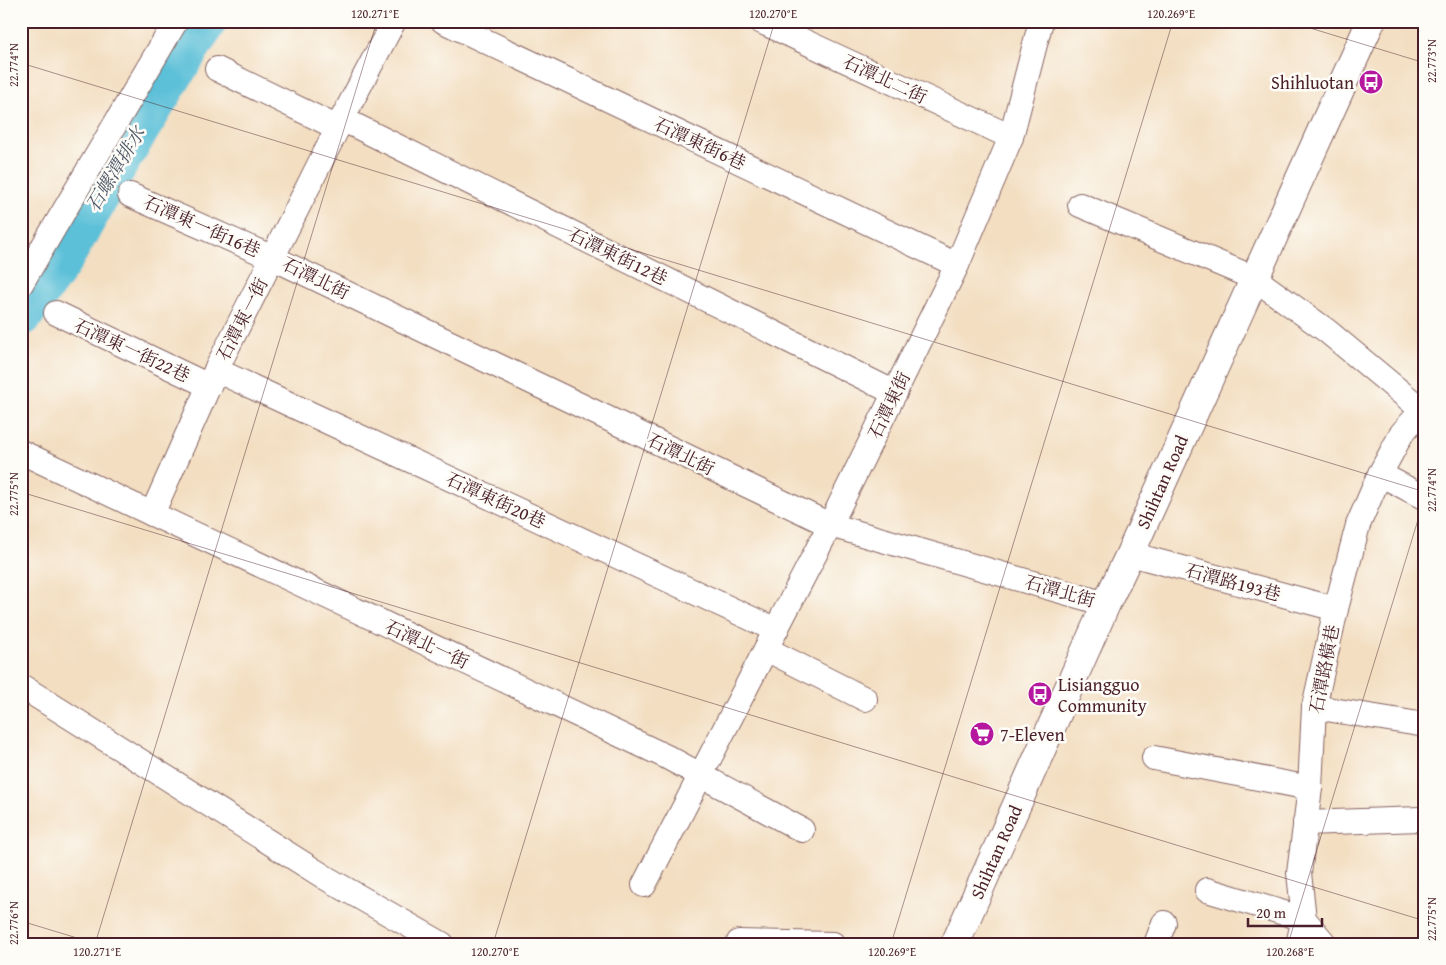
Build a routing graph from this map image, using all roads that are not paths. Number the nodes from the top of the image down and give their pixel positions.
1 (176, 21) edge
2 (394, 21) edge
3 (443, 21) edge
4 (760, 21) edge
5 (1040, 21) edge
6 (1371, 21) edge
7 (217, 69) dead end
8 (340, 124) junction
9 (1011, 137) junction
10 (130, 195) dead end
11 (1080, 205) dead end
12 (273, 258) junction
13 (957, 265) junction
14 (1254, 278) junction
15 (21, 284) edge
16 (56, 313) dead end
17 (212, 378) junction
18 (895, 393) junction
19 (1424, 408) edge
20 (21, 452) edge
21 (1380, 474) junction
22 (1425, 498) edge
23 (152, 514) junction
24 (830, 525) junction
25 (1130, 554) junction
26 (1106, 604) junction
27 (1336, 609) junction
28 (771, 640) junction
29 (21, 686) edge
30 (866, 699) dead end
31 (1314, 707) junction
32 (1425, 725) edge
33 (1154, 758) dead end
34 (700, 775) junction
35 (1310, 788) junction
36 (1420, 819) dead end
37 (1305, 823) junction
38 (802, 830) dead end
39 (644, 885) dead end
40 (1207, 890) dead end
41 (1304, 919) junction
42 (739, 942) dead end
43 (442, 944) edge
44 (833, 944) edge
45 (955, 944) edge
46 (1298, 944) edge
47 (1325, 944) edge

1 - 15 street
2 - 8 street, 石潭東一街
3 - 13 street, 石潭東街6巷
4 - 9 street, 石潭北二街
5 - 9 street, 石潭東街
6 - 14 main road, Shihtan Road
7 - 8 street, 石潭東街12巷
8 - 12 street, 石潭東一街
8 - 18 street, 石潭東街12巷
9 - 13 street, 石潭東街
10 - 12 street, 石潭東一街16巷
11 - 14 street
12 - 17 street, 石潭東一街
12 - 24 street, 石潭北街
13 - 18 street, 石潭東街
14 - 19 street
14 - 25 main road, Shihtan Road
16 - 17 street, 石潭東一街22巷
17 - 23 street, 石潭東一街
17 - 28 street, 石潭東街20巷
18 - 24 street, 石潭東街
19 - 21 street, 石潭路橫巷
20 - 23 street, 石潭北一街
21 - 22 street
21 - 27 street, 石潭路橫巷
23 - 34 street, 石潭北一街
24 - 26 street, 石潭北街
24 - 28 street, 石潭東街
25 - 26 main road, Shihtan Road
25 - 27 street, 石潭路193巷
26 - 45 main road, Shihtan Road
27 - 31 street, 石潭路橫巷
28 - 30 street, 石潭東街20巷
28 - 34 street, 石潭東街
29 - 43 street
31 - 32 street
31 - 35 street, 石潭路橫巷
33 - 35 street
34 - 38 street, 石潭北一街
34 - 39 street, 石潭東街
35 - 37 street, 石潭路橫巷
36 - 37 street
37 - 41 street, 石潭路橫巷
40 - 41 street
41 - 46 street
41 - 47 street
42 - 44 street

